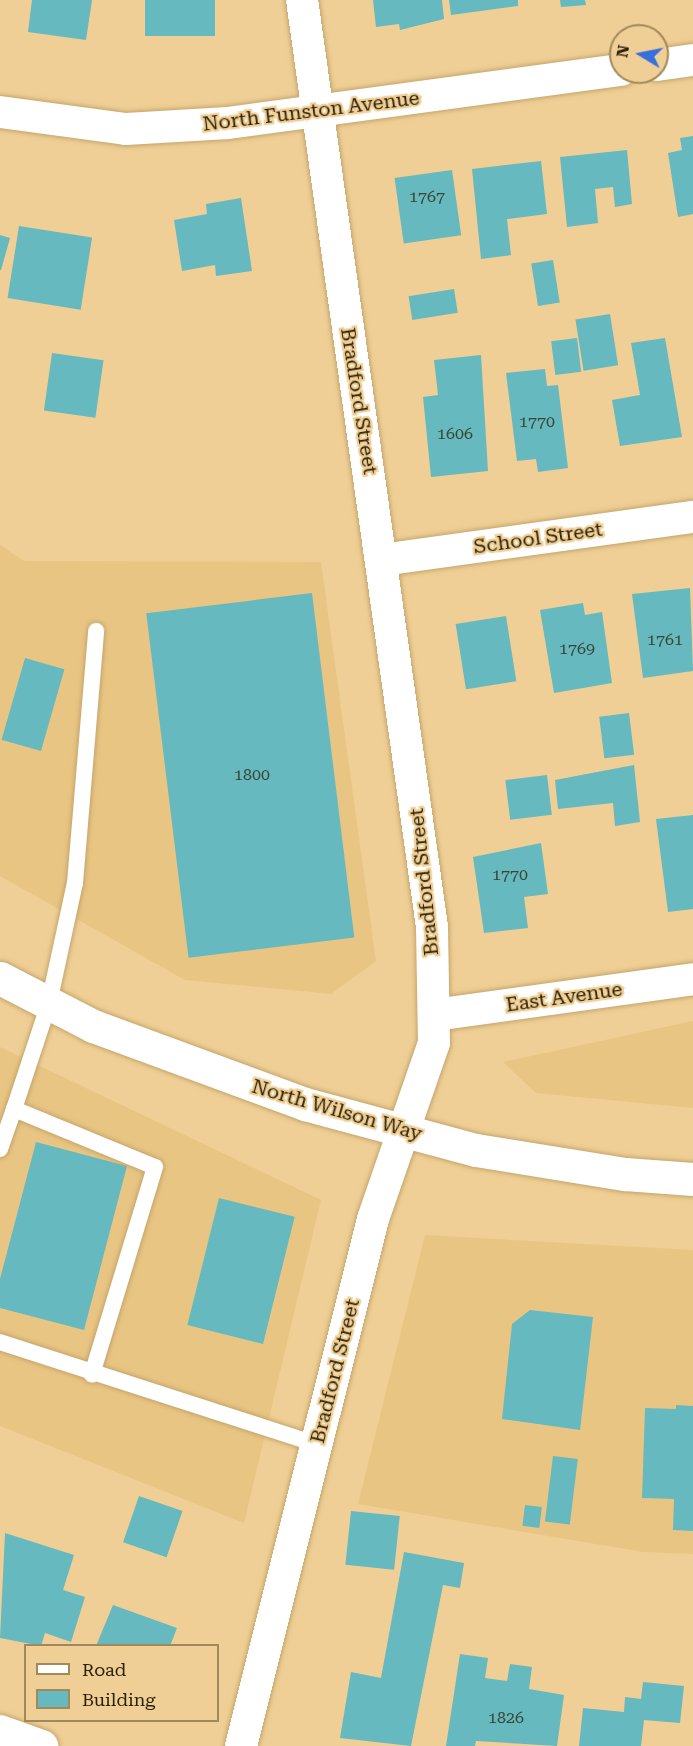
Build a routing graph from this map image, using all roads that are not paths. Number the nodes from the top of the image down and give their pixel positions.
1 (302, 0) edge
2 (693, 60) edge
3 (669, 64) edge
4 (609, 72) edge
5 (0, 112) edge
6 (315, 113) junction
7 (693, 517) edge
8 (382, 560) junction
9 (96, 631) dead end
10 (0, 978) edge
11 (693, 979) edge
12 (49, 1003) junction
13 (435, 1015) junction
14 (14, 1109) junction
15 (405, 1131) junction
16 (0, 1149) edge
17 (693, 1179) edge
18 (0, 1342) edge
19 (92, 1375) junction
20 (316, 1444) junction
21 (0, 1731) edge
22 (42, 1746) edge
23 (241, 1746) edge

1 - 6 street, Bradford Street
2 - 3 street
4 - 6 street, North Funston Avenue
5 - 6 street, North Funston Avenue
6 - 8 street, Bradford Street
7 - 8 street, School Street
8 - 13 street, Bradford Street
9 - 12 lane
10 - 12 main road, North Wilson Way
11 - 13 street, East Avenue
12 - 14 lane
12 - 15 main road, North Wilson Way
13 - 15 street, Bradford Street
14 - 16 lane
14 - 19 lane
15 - 17 main road, North Wilson Way
15 - 20 street, Bradford Street
18 - 19 lane
19 - 20 lane
20 - 23 street, Bradford Street
21 - 22 street

